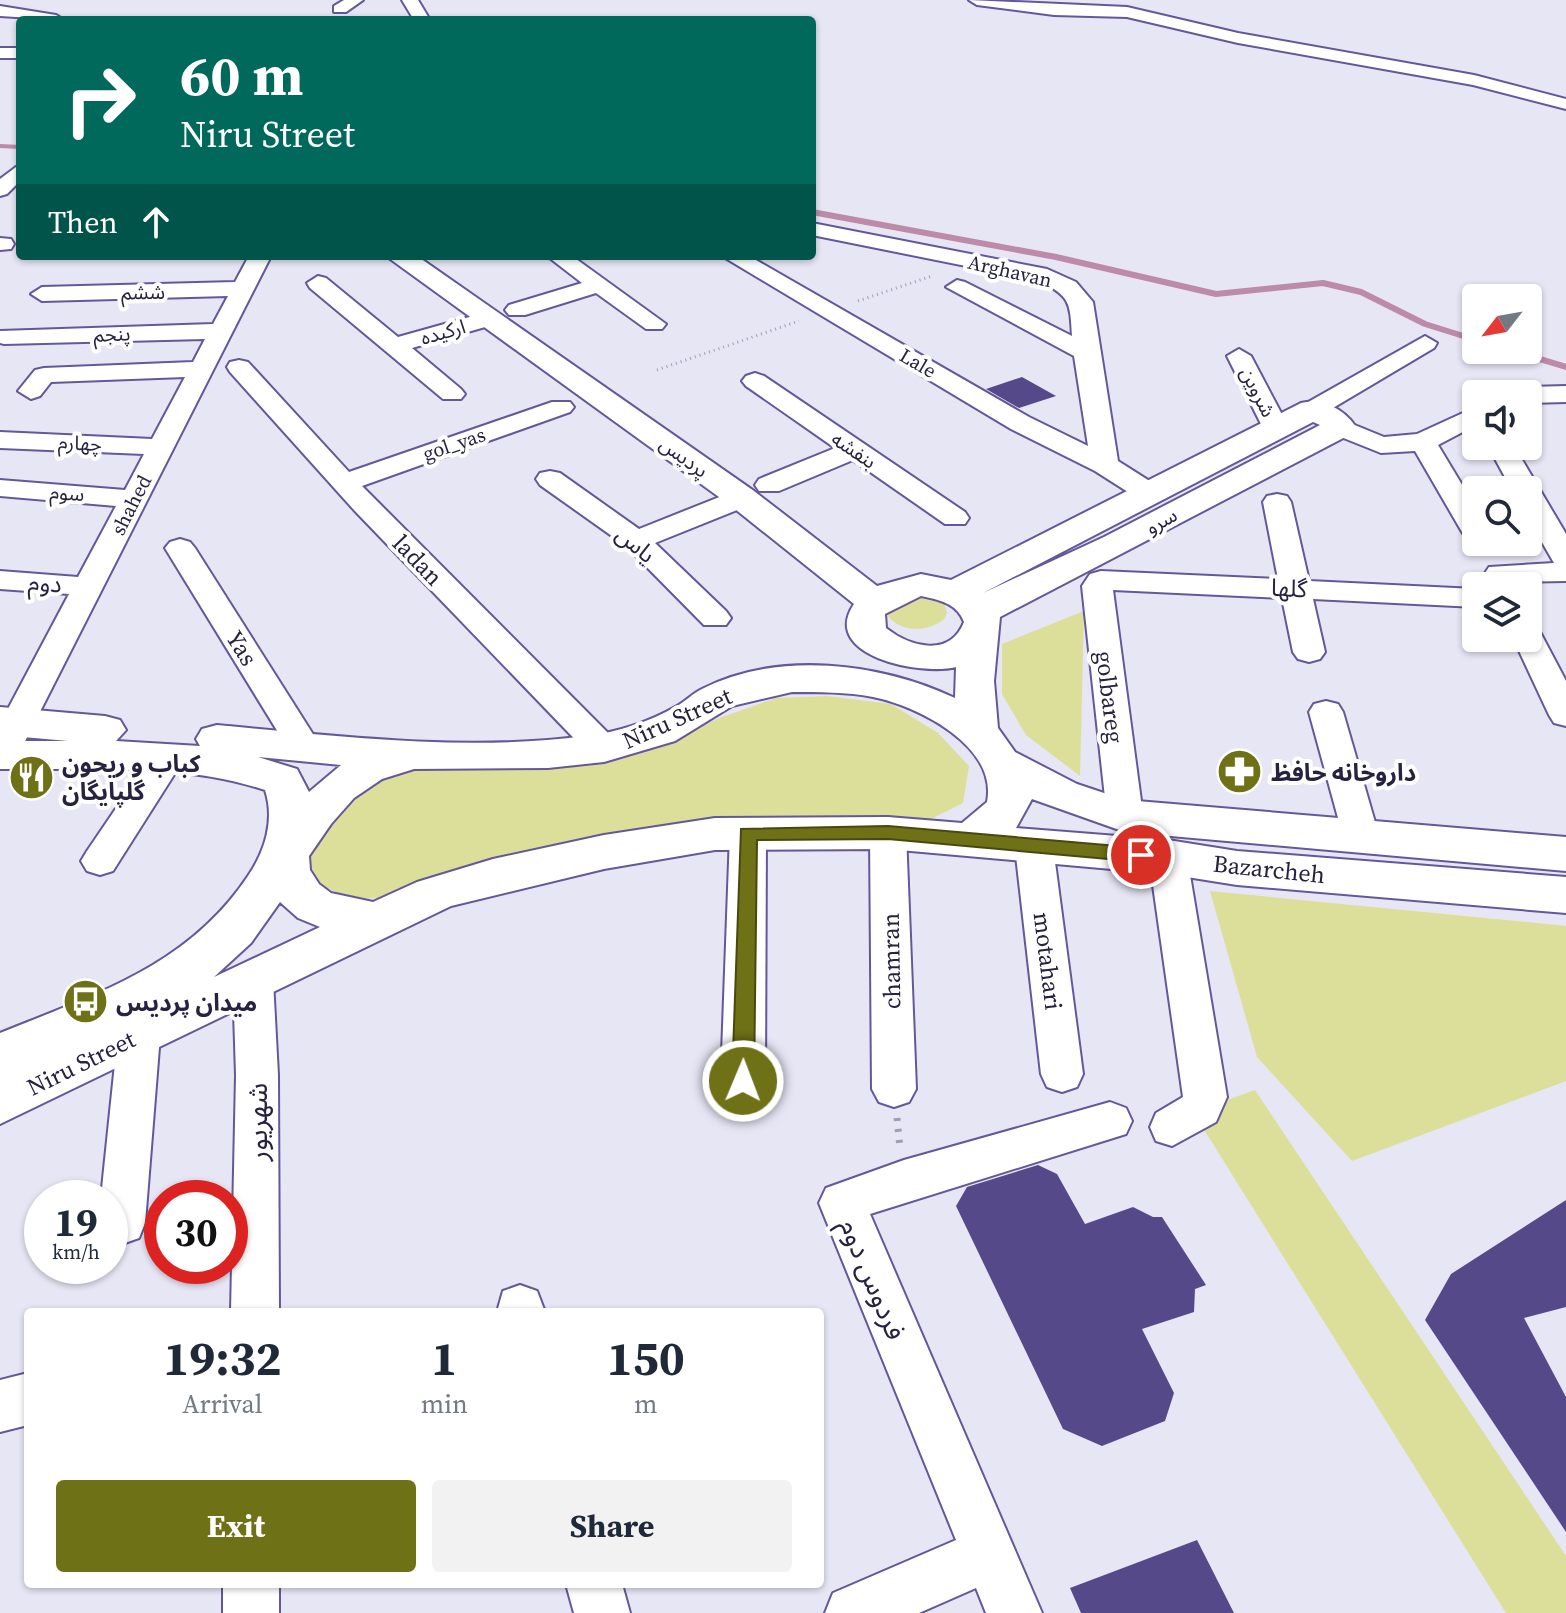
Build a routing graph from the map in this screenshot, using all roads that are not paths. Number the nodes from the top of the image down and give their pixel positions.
1 (355, 0) edge
2 (977, 0) edge
3 (340, 9) dead end
4 (0, 11) edge
5 (31, 16) edge
6 (1566, 104) edge
7 (16, 161) edge
8 (0, 190) edge
9 (816, 230) edge
10 (258, 260) edge
11 (406, 260) edge
12 (443, 260) edge
13 (564, 260) edge
14 (740, 260) edge
15 (318, 283) dead end
16 (599, 285) junction
17 (957, 287) dead end
18 (243, 289) junction
19 (42, 294) dead end
20 (504, 314) junction
21 (654, 324) dead end
22 (220, 331) junction
23 (4, 333) edge
24 (1425, 343) dead end
25 (394, 346) junction
26 (1086, 352) junction
27 (1239, 356) dead end
28 (239, 367) dead end
29 (200, 369) junction
30 (755, 381) dead end
31 (31, 391) dead end
32 (452, 394) dead end
33 (1566, 394) edge
34 (1542, 395) edge
35 (561, 407) dead end
36 (1326, 418) junction
37 (1462, 422) edge
38 (1276, 428) junction
39 (0, 440) edge
40 (1423, 442) junction
41 (161, 447) junction
42 (854, 450) junction
43 (1105, 465) junction
44 (1234, 465) junction
45 (550, 479) dead end
46 (346, 482) junction
47 (0, 488) edge
48 (755, 492) junction
49 (1149, 493) junction
50 (135, 499) junction
51 (1277, 502) dead end
52 (1462, 508) edge
53 (955, 518) dead end
54 (1542, 518) edge
55 (636, 540) junction
56 (180, 548) dead end
57 (1566, 559) edge
58 (1566, 572) edge
59 (1542, 575) edge
60 (0, 580) edge
61 (1101, 580) joint
62 (90, 587) junction
63 (1297, 589) junction
64 (1462, 597) edge
65 (882, 608) junction
66 (972, 615) junction
67 (715, 618) dead end
68 (1309, 652) dead end
69 (1535, 652) edge
70 (761, 684) junction
71 (1326, 712) dead end
72 (1566, 715) edge
73 (5, 738) edge
74 (990, 746) junction
75 (304, 747) junction
76 (603, 748) junction
77 (402, 756) junction
78 (167, 759) junction
79 (1125, 816) junction
80 (888, 833) junction
81 (748, 834) junction
82 (1361, 836) junction
83 (972, 839) junction
84 (1034, 847) junction
85 (1566, 854) edge
86 (285, 855) junction
87 (1168, 857) junction
88 (100, 861) dead end
89 (1566, 895) edge
90 (378, 921) junction
91 (253, 980) junction
92 (139, 1035) junction
93 (0, 1056) edge
94 (1062, 1074) dead end
95 (743, 1081) dead end
96 (894, 1089) road end
97 (0, 1101) edge
98 (1110, 1121) dead end
99 (1172, 1127) dead end
100 (126, 1180) edge
101 (255, 1308) edge
102 (24, 1400) edge
103 (0, 1406) edge
104 (989, 1554) junction
105 (251, 1588) edge
106 (595, 1588) edge
107 (251, 1613) edge
108 (602, 1613) edge
109 (853, 1613) edge
110 (1014, 1613) edge

1 - 3 street
2 - 6 street
4 - 5 street
7 - 8 street
9 - 26 street, Arghavan
10 - 18 street, shahed
11 - 20 street
12 - 20 street
13 - 16 street
14 - 43 street, Lale
15 - 25 street, ارکیده
16 - 20 street, ارکیده
16 - 21 street
17 - 26 street
18 - 19 street, ششم
18 - 22 street, shahed
20 - 25 street, ارکیده
20 - 48 street, پردیس
22 - 23 street, پنجم
22 - 29 street, shahed
24 - 36 street
25 - 32 street, ارکیده
26 - 43 street, Arghavan
27 - 38 street, شروین
28 - 46 street, ladan
29 - 31 street
29 - 41 street, shahed
30 - 42 street, بنفشه
33 - 34 street
35 - 46 street, gol_yas
36 - 38 street, سرو
36 - 40 street
36 - 44 street, سرو
37 - 40 street
38 - 44 street, سرو
39 - 41 street, چهارم
40 - 52 street
41 - 50 street, shahed
42 - 48 street
42 - 53 street, بنفشه
43 - 49 street
44 - 49 street, سرو
44 - 66 street, سرو
45 - 55 street, یاس
46 - 76 street, ladan
47 - 50 street, سوم
48 - 55 street
48 - 65 street, پردیس
49 - 66 street, سرو
50 - 62 street, shahed
51 - 63 street
54 - 57 street
55 - 67 street, یاس
56 - 75 street, Yas
58 - 59 street
60 - 62 street, دوم
61 - 63 street, گلها
61 - 79 street, golbareg
62 - 73 street, shahed
63 - 64 street, گلها
63 - 68 street
65 - 66 street
65 - 66 street, پردیس
65 - 70 street
66 - 74 street
69 - 72 street
70 - 74 street, Niru Street
70 - 76 street, Niru Street
71 - 82 street
73 - 75 street
73 - 78 street
74 - 79 street, Bazarcheh
74 - 83 street
75 - 77 street
76 - 77 street, Niru Street
77 - 86 street, Niru Street
78 - 86 street
78 - 88 street
79 - 82 street, Bazarcheh
80 - 81 street, Niru Street
80 - 83 street, Niru Street
80 - 96 street, chamran
81 - 90 street, Niru Street
81 - 95 street
82 - 85 street, Bazarcheh
83 - 84 street, Bazarcheh
84 - 87 street, Bazarcheh
84 - 94 street, motahari
86 - 90 street
86 - 93 street, Niru Street
87 - 89 street, Bazarcheh
87 - 99 street
90 - 91 street, Niru Street
91 - 92 street, Niru Street
91 - 101 street, شهریور
92 - 97 street, Niru Street
92 - 100 street
98 - 104 street, فردوس دوم
102 - 103 street
104 - 109 street
104 - 110 street, فردوس دوم
105 - 107 street
106 - 108 street

